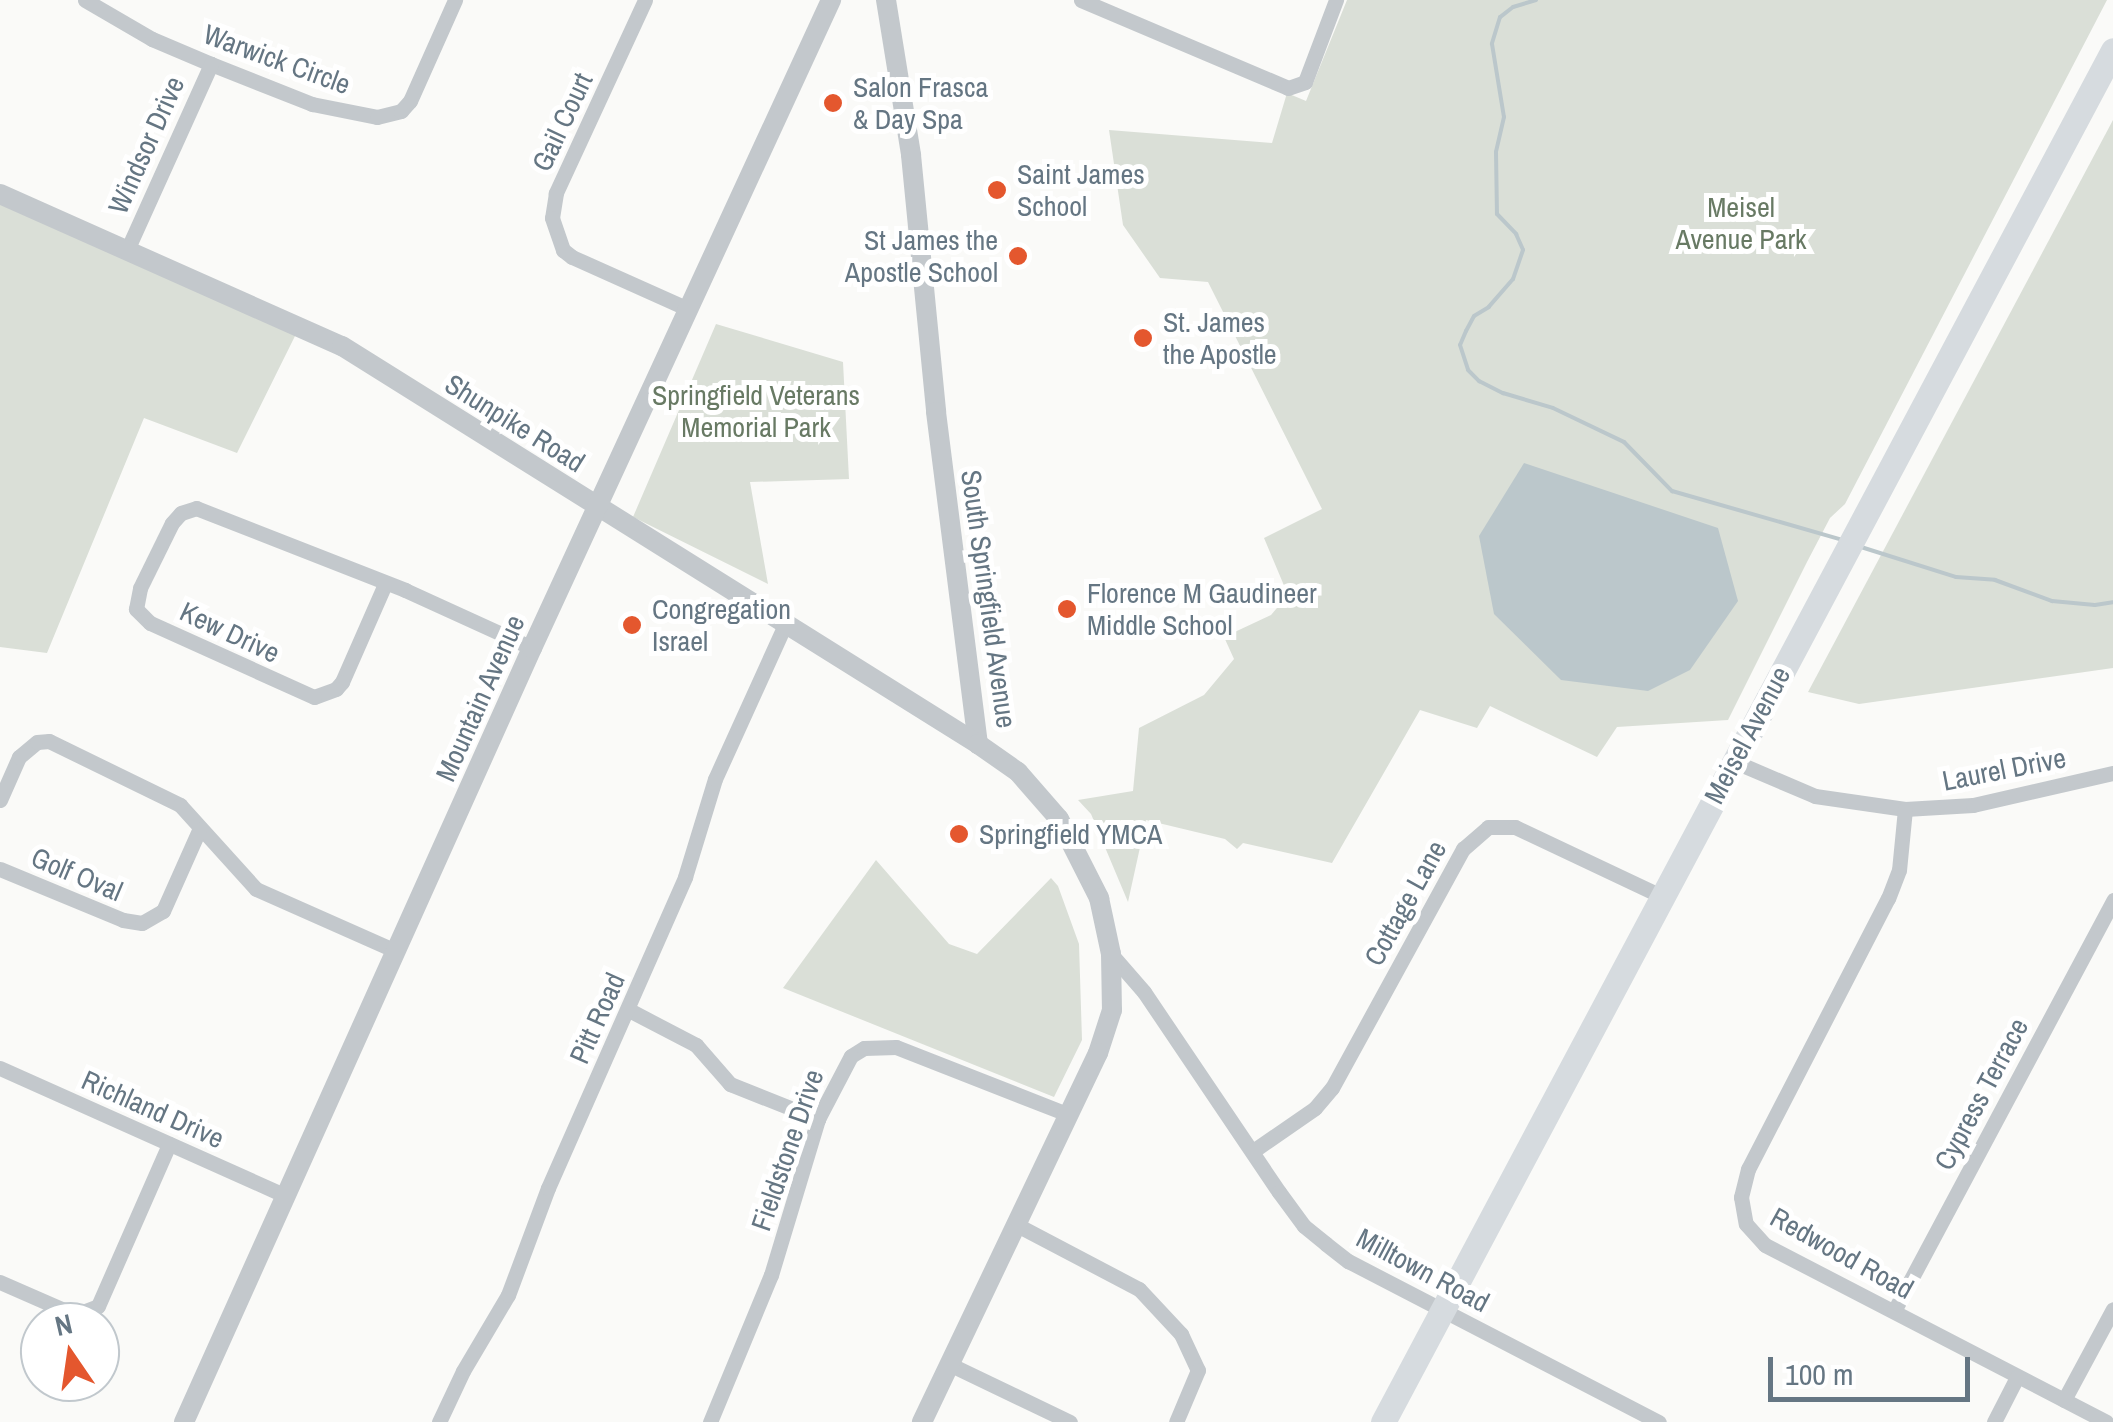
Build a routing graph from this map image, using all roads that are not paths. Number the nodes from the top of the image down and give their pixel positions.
1 (85, 0) edge
2 (456, 0) edge
3 (645, 0) edge
4 (831, 0) edge
5 (886, 0) edge
6 (1081, 0) edge
7 (1336, 0) edge
8 (2113, 50) edge
9 (211, 64) junction
10 (0, 194) edge
11 (128, 248) junction
12 (688, 310) junction
13 (599, 509) junction
14 (385, 584) junction
15 (784, 627) junction
16 (532, 648) junction
17 (978, 744) junction
18 (1732, 761) junction
19 (2113, 773) edge
20 (0, 800) edge
21 (1905, 809) junction
22 (199, 830) junction
23 (0, 868) edge
24 (1662, 896) junction
25 (2113, 900) edge
26 (396, 951) junction
27 (1112, 954) junction
28 (629, 1010) junction
29 (0, 1068) edge
30 (1067, 1114) junction
31 (818, 1119) junction
32 (169, 1144) junction
33 (1253, 1152) junction
34 (286, 1196) junction
35 (1015, 1224) junction
36 (0, 1282) edge
37 (2113, 1309) edge
38 (1444, 1310) junction
39 (1894, 1311) junction
40 (949, 1364) junction
41 (2017, 1377) junction
42 (2064, 1400) junction
43 (184, 1422) edge
44 (438, 1422) edge
45 (710, 1422) edge
46 (922, 1422) edge
47 (1070, 1422) edge
48 (1176, 1422) edge
49 (1383, 1422) edge
50 (1659, 1422) edge
51 (1994, 1422) edge
52 (2106, 1422) edge

1 - 9 street, Warwick Circle
2 - 9 street, Warwick Circle
3 - 12 street, Gail Court
4 - 12 street, Mountain Avenue
5 - 17 street, South Springfield Avenue
6 - 7 street
8 - 18 main road, Meisel Avenue
9 - 11 street, Windsor Drive
10 - 11 street, Shunpike Road
11 - 13 street, Shunpike Road
12 - 13 street, Mountain Avenue
13 - 15 street, Shunpike Road
13 - 16 street, Mountain Avenue
14 - 14 street, Kew Drive
14 - 16 street, Kew Drive
15 - 17 street, Shunpike Road
15 - 28 street, Pitt Road
16 - 26 street, Mountain Avenue
17 - 27 street, South Springfield Avenue
18 - 21 street, Laurel Drive
18 - 24 main road, Meisel Avenue
19 - 21 street, Laurel Drive
20 - 22 street
21 - 39 street, Redwood Road
22 - 23 street, Golf Oval
22 - 26 street
24 - 33 street, Cottage Lane
24 - 38 main road, Meisel Avenue
25 - 39 street, Cypress Terrace
26 - 34 street, Mountain Avenue
27 - 30 street, South Springfield Avenue
27 - 33 street, Milltown Road
28 - 31 street
28 - 44 street, Pitt Road
29 - 32 street, Richland Drive
30 - 31 street, Fieldstone Drive
30 - 35 street, South Springfield Avenue
31 - 45 street, Fieldstone Drive
32 - 34 street, Richland Drive
32 - 36 street
33 - 38 street, Milltown Road
34 - 43 street, Mountain Avenue
35 - 40 street, South Springfield Avenue
35 - 48 street
37 - 42 street
38 - 49 main road, Meisel Avenue
38 - 50 street, Milltown Road
39 - 41 street, Redwood Road
40 - 46 street, South Springfield Avenue
40 - 47 street
41 - 42 street, Redwood Road
41 - 51 street
42 - 52 street, Redwood Road

